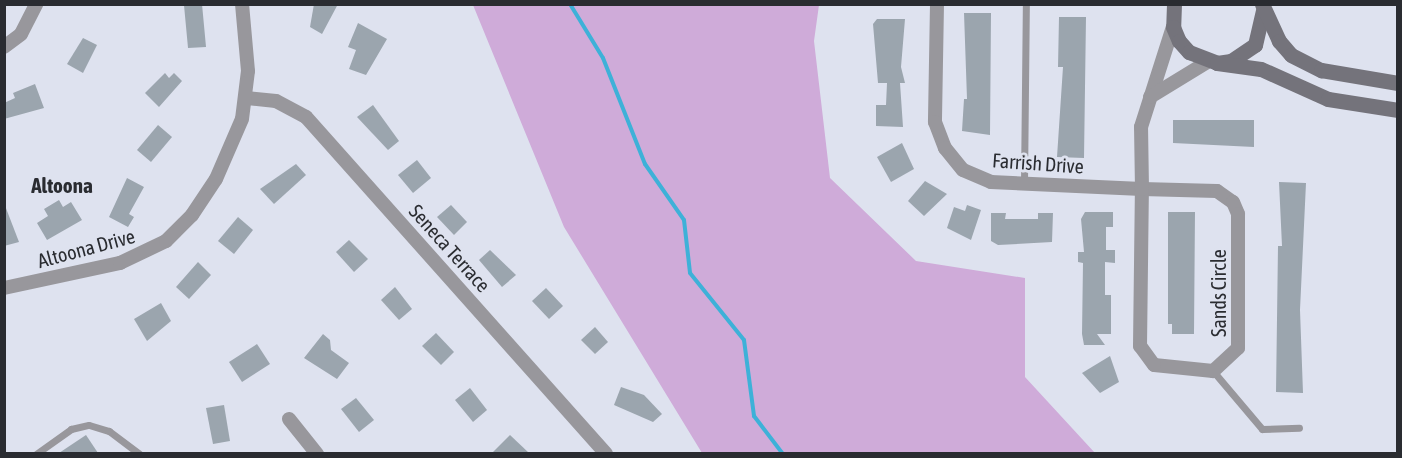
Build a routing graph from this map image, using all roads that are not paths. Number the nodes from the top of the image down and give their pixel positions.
1 (36, 4) edge
2 (242, 4) edge
3 (937, 4) edge
4 (1026, 4) edge
5 (1262, 4) edge
6 (1173, 6) edge
7 (1173, 27) junction
8 (4, 47) edge
9 (1213, 62) junction
10 (1398, 83) edge
11 (1150, 97) junction
12 (247, 98) junction
13 (1398, 110) edge
14 (1024, 183) junction
15 (1142, 189) junction
16 (4, 288) edge
17 (1213, 370) junction
18 (289, 419) dead end
19 (1299, 428) dead end
20 (36, 453) edge
21 (139, 453) edge
22 (316, 453) edge
23 (606, 453) edge

1 - 8 street
2 - 12 street, Altoona Drive
3 - 14 street, Farrish Drive
4 - 14 lane
5 - 9 street
5 - 10 street
6 - 7 street
7 - 9 street
7 - 11 street
9 - 11 street
9 - 13 street
11 - 15 street
12 - 16 street, Altoona Drive
12 - 23 street, Seneca Terrace
14 - 15 street, Farrish Drive
15 - 17 street
15 - 17 street, Sands Circle
17 - 19 lane
18 - 22 street
20 - 21 lane

